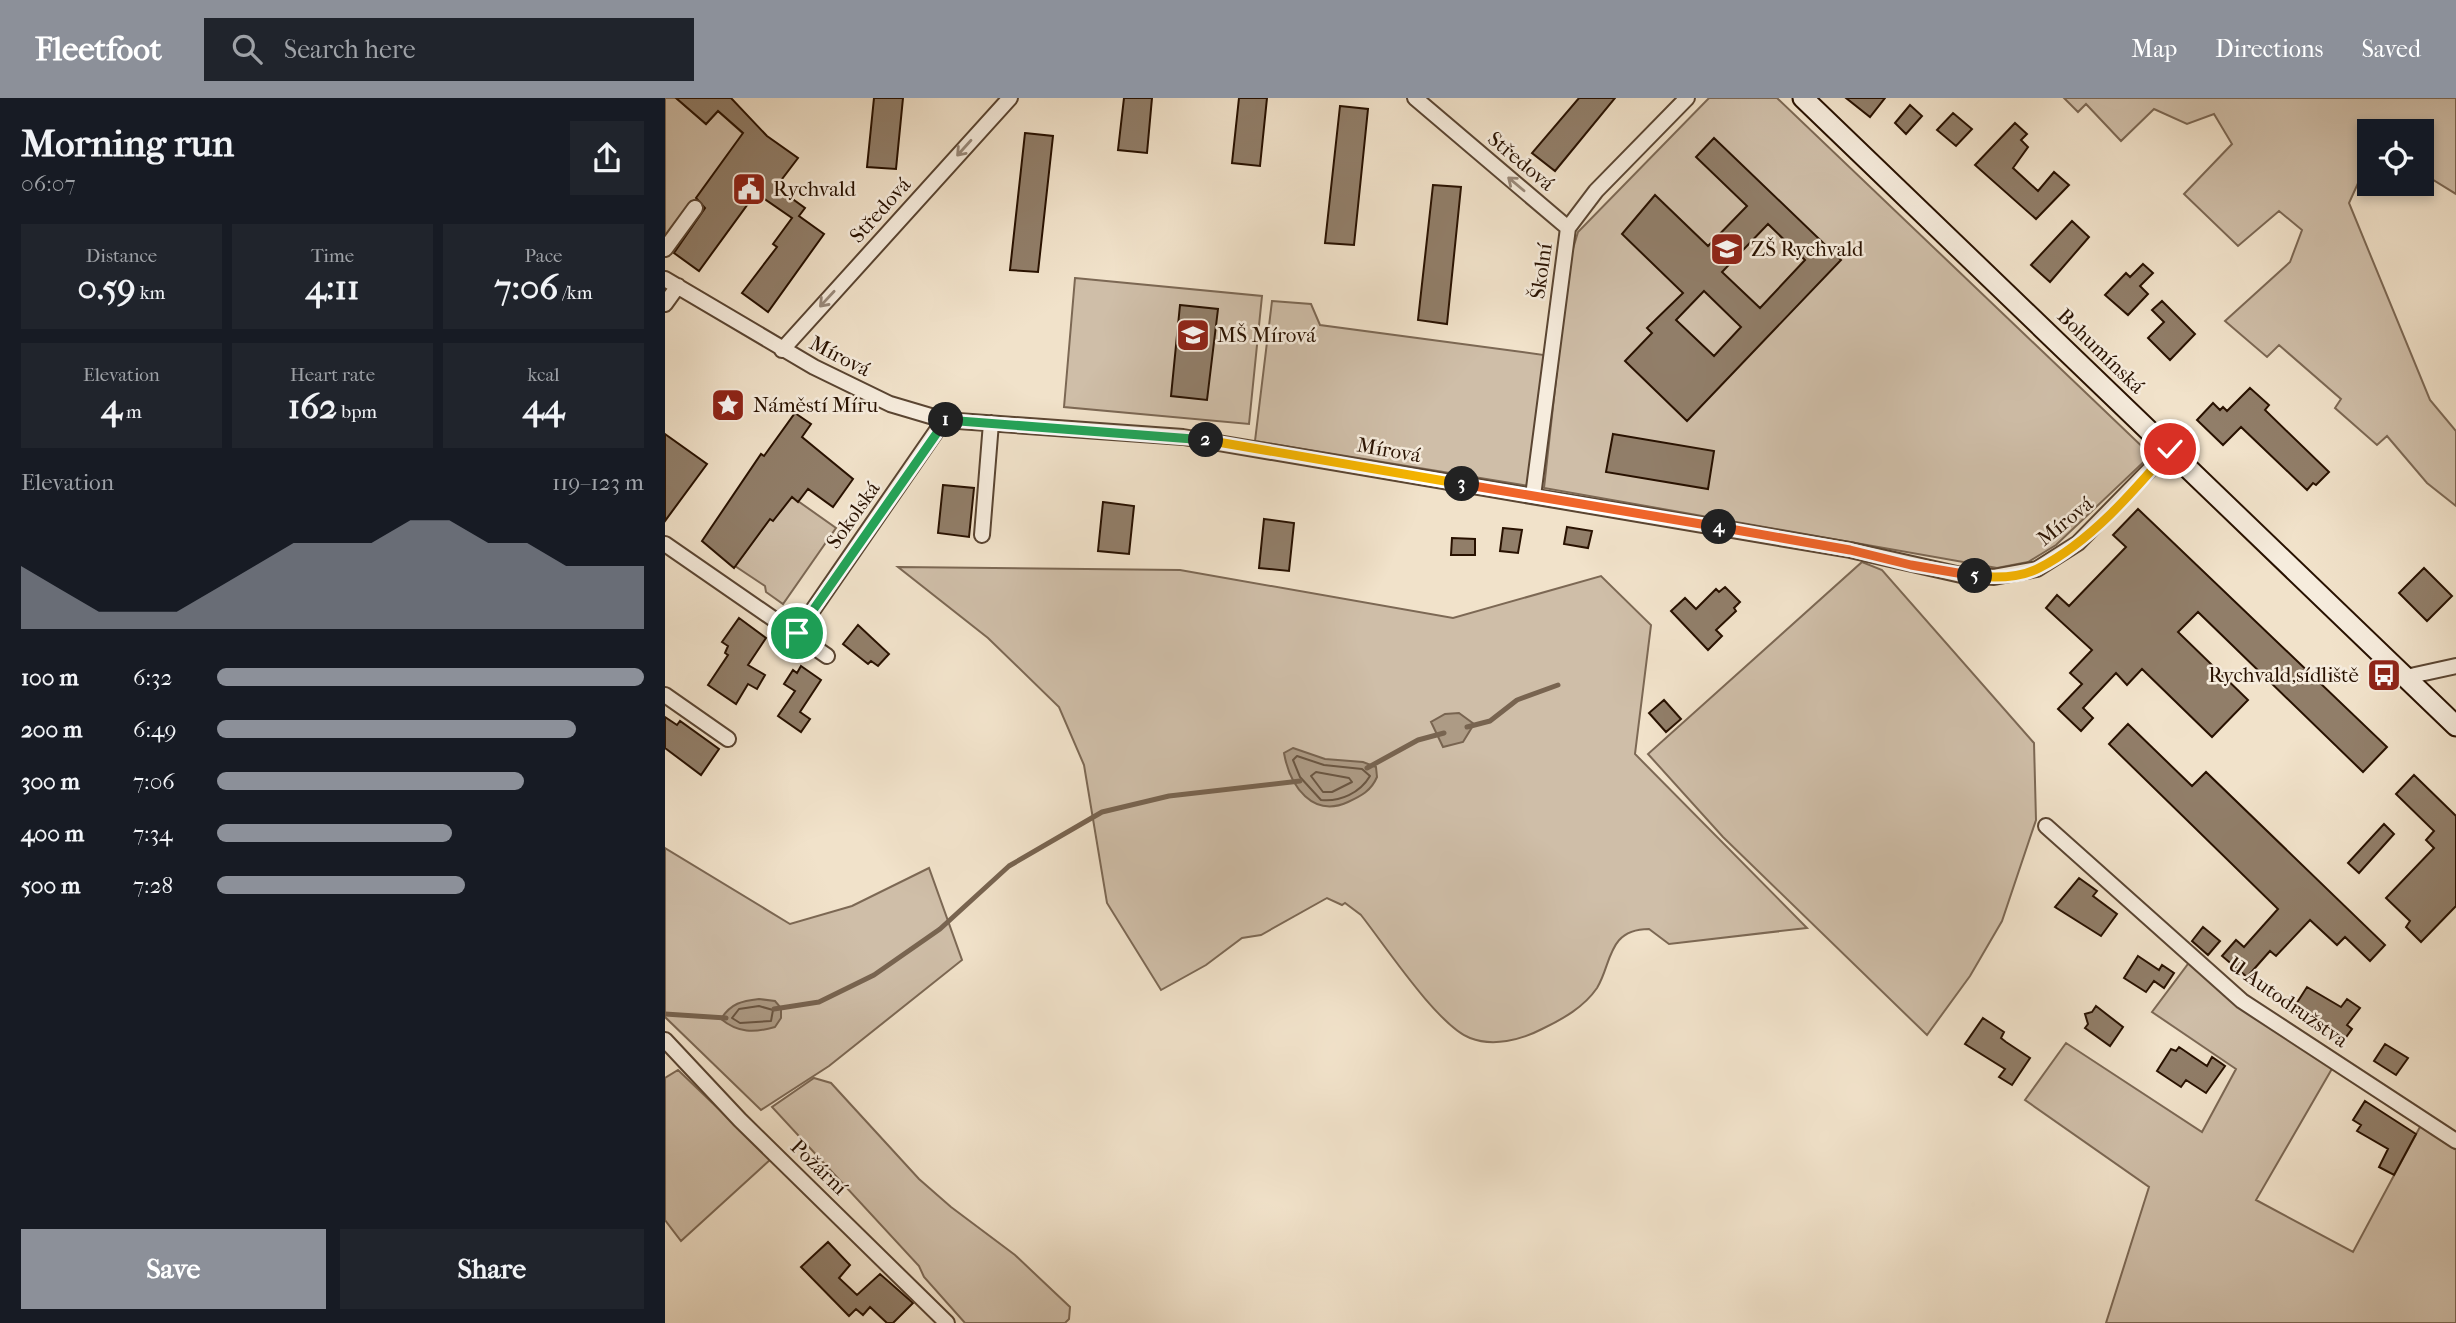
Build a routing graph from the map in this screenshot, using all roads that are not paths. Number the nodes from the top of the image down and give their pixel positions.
1 (1010, 98) edge
2 (1415, 98) edge
3 (1688, 98) edge
4 (1803, 98) edge
5 (695, 208) dead end
6 (1569, 228) junction
7 (665, 249) edge
8 (671, 282) edge
9 (665, 304) edge
10 (782, 350) junction
11 (944, 420) junction
12 (991, 424) junction
13 (2170, 449) junction
14 (1533, 496) junction
15 (982, 535) dead end
16 (665, 544) edge
17 (797, 633) junction
18 (827, 656) dead end
19 (2456, 666) edge
20 (2406, 677) junction
21 (665, 695) edge
22 (2456, 726) edge
23 (728, 739) dead end
24 (2046, 826) dead end
25 (665, 1040) edge
26 (2456, 1141) edge
27 (947, 1323) edge

1 -> 10 street, Středová
6 -> 2 street, Středová
3 - 6 street, Školní
4 - 13 main road, Bohumínská
5 - 7 street
6 - 14 street, Školní
8 - 9 street
8 - 10 street, Mírová
10 - 11 street, Mírová
11 - 12 street, Mírová
11 - 17 street, Sokolská
12 - 14 street, Mírová
12 - 15 street
13 - 14 street, Mírová
13 - 20 main road, Bohumínská
16 - 17 street
17 - 18 street
19 - 20 street
20 - 22 main road, Bohumínská
21 - 23 street
24 - 26 street, U Autodružstva
25 - 27 street, Požární

